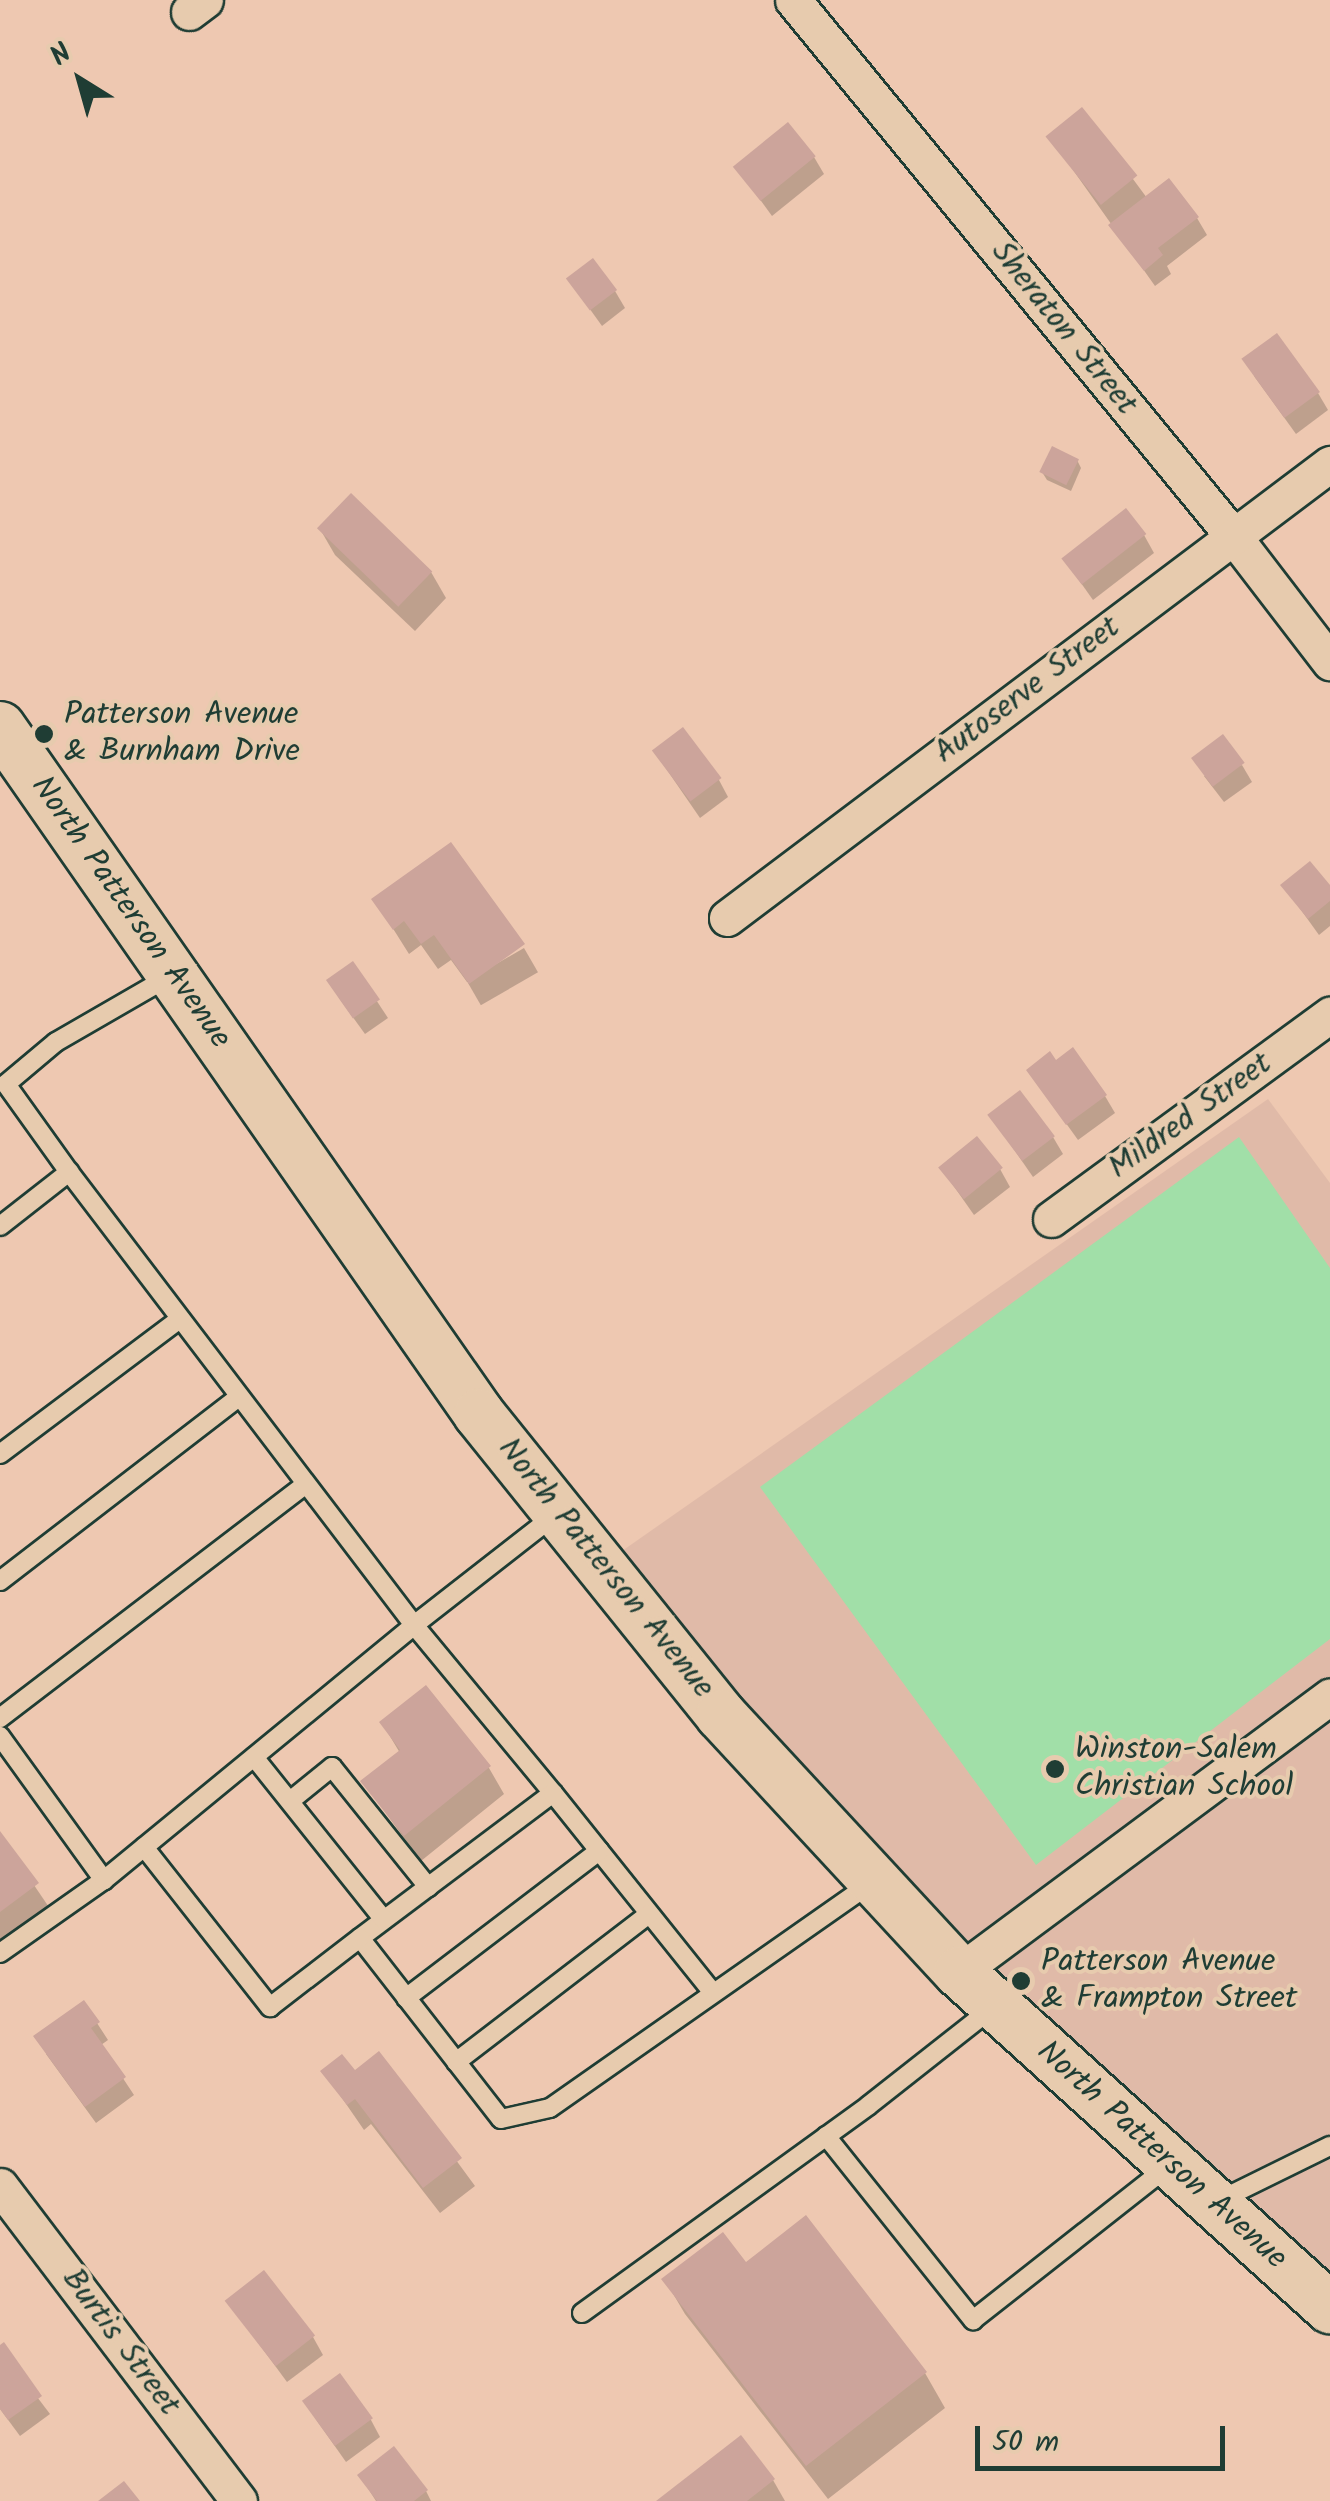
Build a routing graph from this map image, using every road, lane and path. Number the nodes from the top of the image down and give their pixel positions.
1 (793, 0) edge
2 (1330, 464) edge
3 (1234, 537) junction
4 (1330, 662) edge
5 (0, 727) edge
6 (726, 918) dead end
7 (173, 975) junction
8 (1330, 1015) edge
9 (3, 1086) edge
10 (68, 1172) junction
11 (1052, 1219) dead end
12 (0, 1226) edge
13 (180, 1319) junction
14 (239, 1397) junction
15 (0, 1454) edge
16 (306, 1484) junction
17 (559, 1512) junction
18 (0, 1580) edge
19 (414, 1625) junction
20 (1328, 1702) edge
21 (0, 1718) edge
22 (0, 1736) edge
23 (254, 1757) junction
24 (552, 1793) junction
25 (290, 1801) junction
26 (144, 1847) junction
27 (599, 1851) junction
28 (104, 1880) junction
29 (875, 1880) junction
30 (428, 1887) junction
31 (649, 1914) junction
32 (384, 1920) junction
33 (360, 1938) junction
34 (0, 1953) edge
35 (959, 1972) junction
36 (713, 1993) junction
37 (406, 1998) junction
38 (995, 2006) junction
39 (456, 2062) junction
40 (826, 2136) junction
41 (1327, 2152) edge
42 (1169, 2166) junction
43 (0, 2186) edge
44 (1213, 2204) junction
45 (1330, 2308) edge
46 (582, 2313) dead end
47 (239, 2501) edge

1 - 3 street, Sheraton Street
2 - 3 street, Autoserve Street
3 - 4 street, Sheraton Street
3 - 6 street, Autoserve Street
5 - 7 main road, North Patterson Avenue
7 - 9 lane
7 - 17 main road, North Patterson Avenue
8 - 11 street, Mildred Street
9 - 10 lane
10 - 12 lane
10 - 13 lane
13 - 14 lane
13 - 15 lane
14 - 16 lane
14 - 18 lane
16 - 19 lane
16 - 21 lane
17 - 19 lane
17 - 29 main road, North Patterson Avenue
19 - 23 lane
19 - 24 lane
20 - 35 street
22 - 28 lane
23 - 25 lane
23 - 26 lane
24 - 27 lane
24 - 30 lane
25 - 30 lane
25 - 32 lane
26 - 28 lane
26 - 33 lane
27 - 31 lane
27 - 37 lane
28 - 34 lane
29 - 35 main road, North Patterson Avenue
29 - 36 lane
30 - 32 lane
31 - 36 lane
31 - 39 lane
32 - 33 lane
33 - 37 lane
35 - 38 main road, North Patterson Avenue
36 - 39 lane
37 - 39 lane
38 - 40 lane
38 - 42 main road, North Patterson Avenue
40 - 42 lane
40 - 46 lane
41 - 44 lane
42 - 44 main road, North Patterson Avenue
43 - 47 street, Burtis Street
44 - 45 main road, North Patterson Avenue

